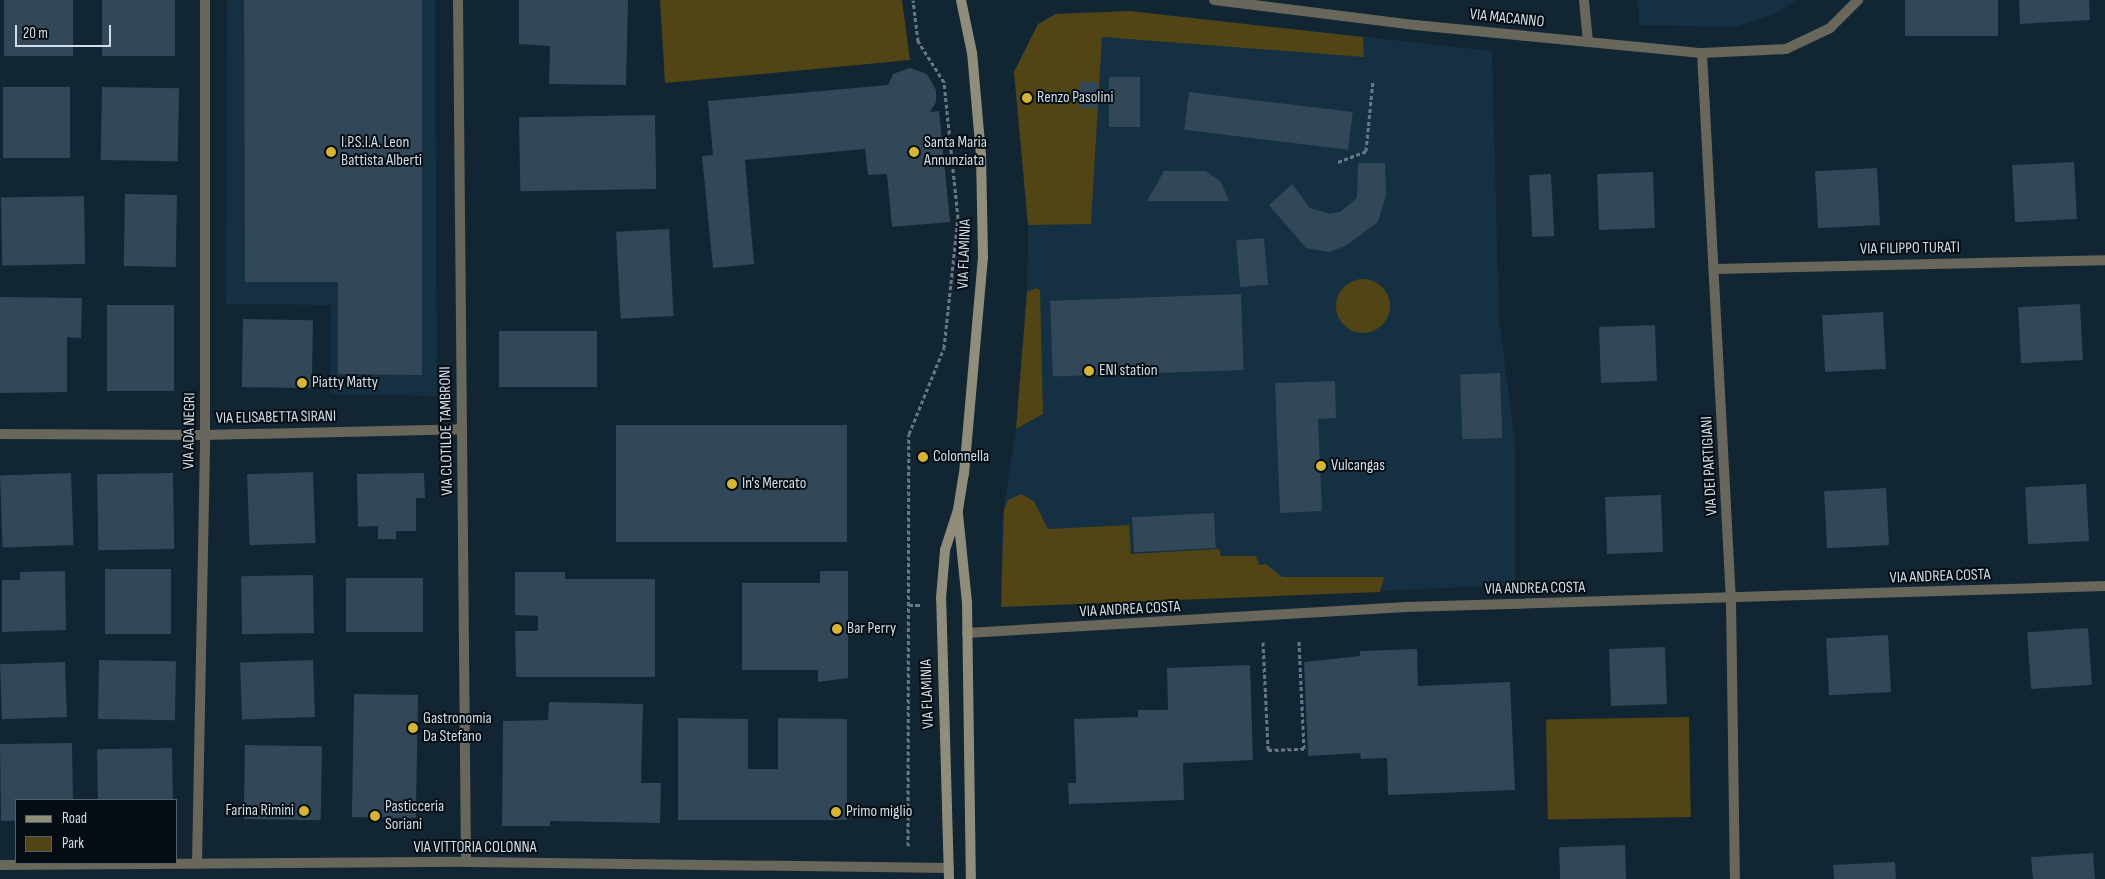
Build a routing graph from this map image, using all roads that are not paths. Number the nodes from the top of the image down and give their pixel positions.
1 (205, 0) edge
2 (458, 0) edge
3 (961, 0) edge
4 (1214, 0) edge
5 (1584, 0) edge
6 (1858, 0) edge
7 (1588, 42) junction
8 (1702, 53) junction
9 (2105, 260) edge
10 (1715, 269) junction
11 (462, 429) junction
12 (0, 434) edge
13 (205, 435) junction
14 (958, 510) junction
15 (2105, 586) edge
16 (1732, 600) junction
17 (967, 634) junction
18 (466, 862) junction
19 (178, 863) edge
20 (197, 863) junction
21 (98, 864) edge
22 (0, 865) edge
23 (949, 868) junction
24 (949, 879) edge
25 (971, 879) edge
26 (1735, 879) edge

1 - 13 street, VIA ADA NEGRI
2 - 11 street, VIA CLOTILDE TAMBRONI
3 - 14 street, VIA FLAMINIA
4 - 7 street, VIA MACANNO
5 - 7 street
6 - 8 street, VIA MACANNO
7 - 8 street, VIA MACANNO
8 - 10 street, VIA DEI PARTIGIANI
9 - 10 street, VIA FILIPPO TURATI
10 - 16 street, VIA DEI PARTIGIANI
11 - 13 street, VIA ELISABETTA SIRANI
11 - 18 street, VIA CLOTILDE TAMBRONI
12 - 13 street, VIA ELISABETTA SIRANI
13 - 20 street, VIA ADA NEGRI
14 - 17 street, VIA FLAMINIA
14 - 23 street, VIA FLAMINIA
15 - 16 street, VIA ANDREA COSTA
16 - 17 street, VIA ANDREA COSTA
16 - 26 street, VIA DEI PARTIGIANI
17 - 25 street, VIA FLAMINIA
18 - 20 street, VIA VITTORIA COLONNA
18 - 23 street, VIA VITTORIA COLONNA
19 - 20 street, VIA VITTORIA COLONNA
21 - 22 street, VIA VITTORIA COLONNA
23 - 24 street, VIA FLAMINIA

